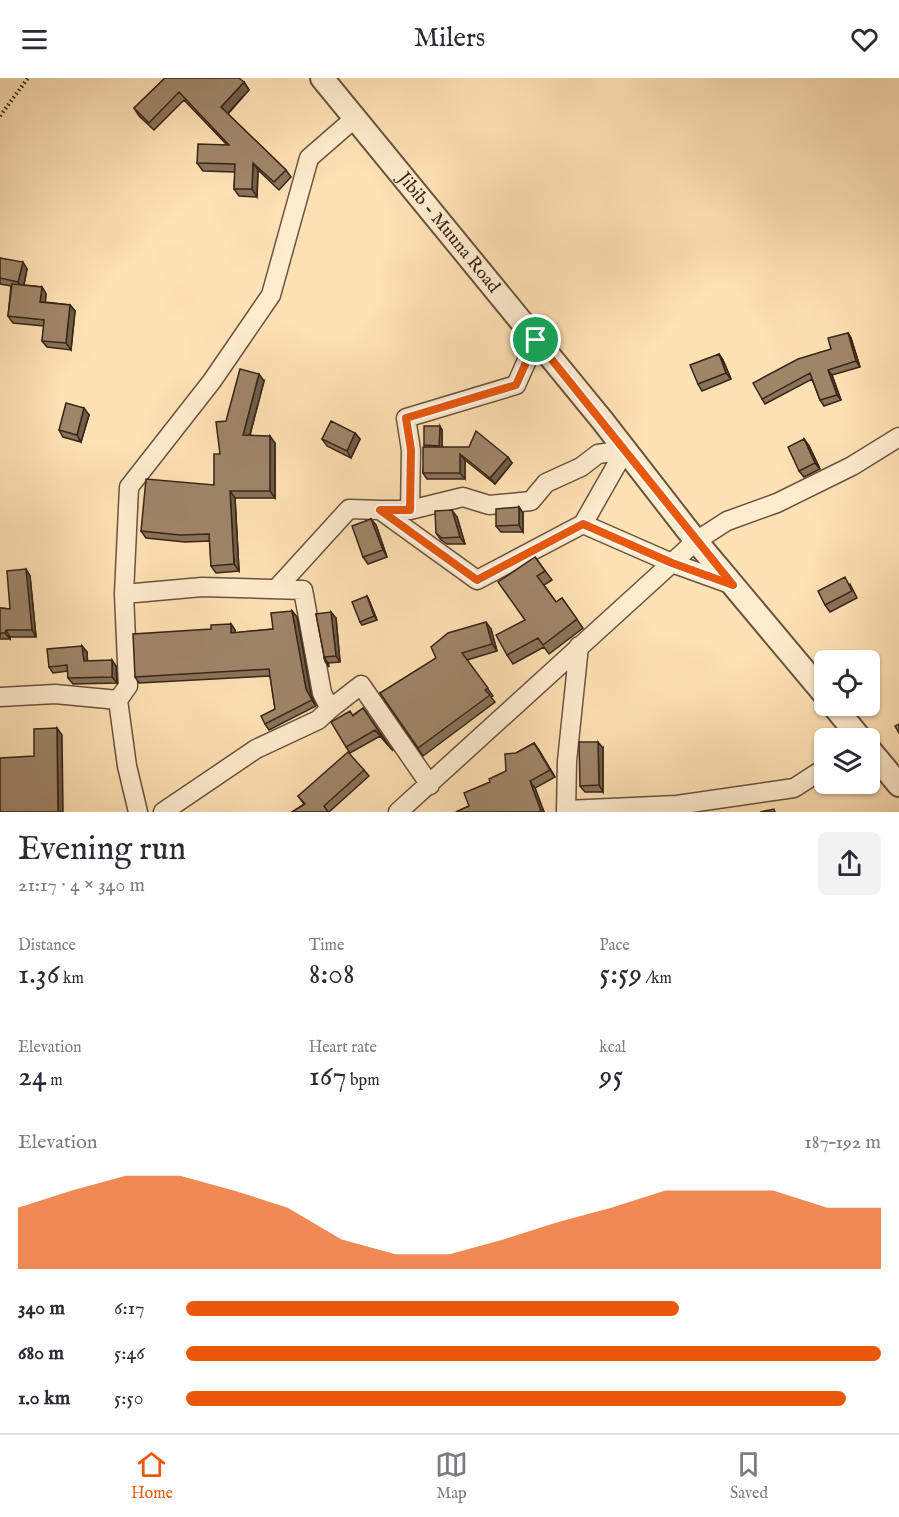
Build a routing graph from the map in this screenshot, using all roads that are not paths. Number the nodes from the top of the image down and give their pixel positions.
1 (322, 78) edge
2 (355, 118) junction
3 (536, 340) junction
4 (899, 437) edge
5 (625, 450) junction
6 (380, 510) junction
7 (410, 510) junction
8 (583, 524) junction
9 (696, 541) junction
10 (672, 563) junction
11 (733, 585) junction
12 (276, 590) junction
13 (124, 594) junction
14 (579, 646) junction
15 (814, 682) edge
16 (0, 697) edge
17 (118, 700) junction
18 (330, 709) junction
19 (842, 716) edge
20 (852, 728) edge
21 (880, 762) edge
22 (814, 775) edge
23 (430, 785) junction
24 (899, 785) edge
25 (566, 811) edge
26 (138, 812) edge
27 (163, 812) edge
28 (398, 812) edge

1 - 2 street, Jibib - Muuna Road
2 - 3 street, Jibib - Muuna Road
2 - 13 street
3 - 5 street, Jibib - Muuna Road
3 - 7 street
4 - 9 street
5 - 7 street
5 - 8 street
5 - 9 street, Jibib - Muuna Road
6 - 7 street
6 - 8 street
6 - 12 street
8 - 10 street
9 - 10 street
9 - 11 street, Jibib - Muuna Road
10 - 11 street
10 - 14 street
11 - 15 street, Jibib - Muuna Road
12 - 13 street
12 - 18 street
13 - 17 street
14 - 23 street
14 - 25 street
16 - 17 street
17 - 26 street
18 - 23 street
18 - 27 street
19 - 20 street
21 - 24 street
22 - 25 street
23 - 28 street

